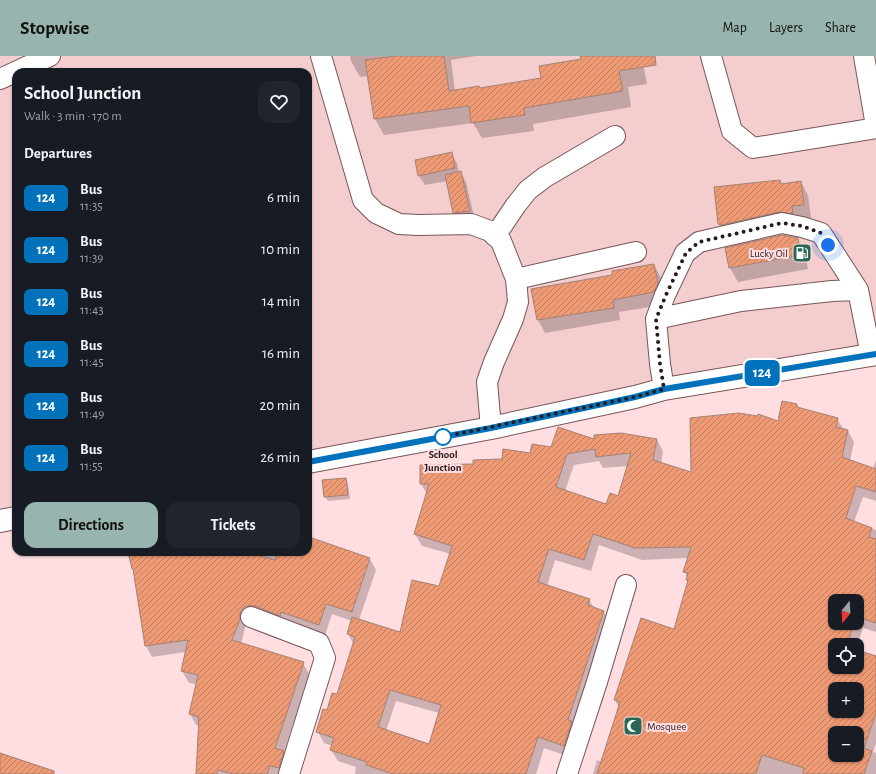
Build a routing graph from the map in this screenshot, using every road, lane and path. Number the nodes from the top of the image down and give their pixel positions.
1 (50, 56) edge
2 (321, 56) edge
3 (711, 56) edge
4 (864, 56) edge
5 (24, 68) edge
6 (12, 73) edge
7 (0, 79) edge
8 (876, 127) edge
9 (615, 136) dead end
10 (495, 236) junction
11 (636, 252) dead end
12 (516, 279) junction
13 (858, 290) junction
14 (656, 319) junction
15 (873, 354) edge
16 (664, 389) junction
17 (491, 428) junction
18 (312, 461) edge
19 (12, 519) edge
20 (0, 521) edge
21 (626, 585) dead end
22 (251, 617) dead end
23 (289, 774) edge
24 (567, 774) edge

1 - 5 street
2 - 10 street
3 - 8 street
4 - 8 street
6 - 7 street
9 - 10 street
10 - 12 street
11 - 12 street
12 - 17 street
13 - 14 street
13 - 14 street
13 - 15 street
14 - 16 street
15 - 16 main road
16 - 17 main road
17 - 18 main road
19 - 20 main road
21 - 24 street
22 - 23 street

